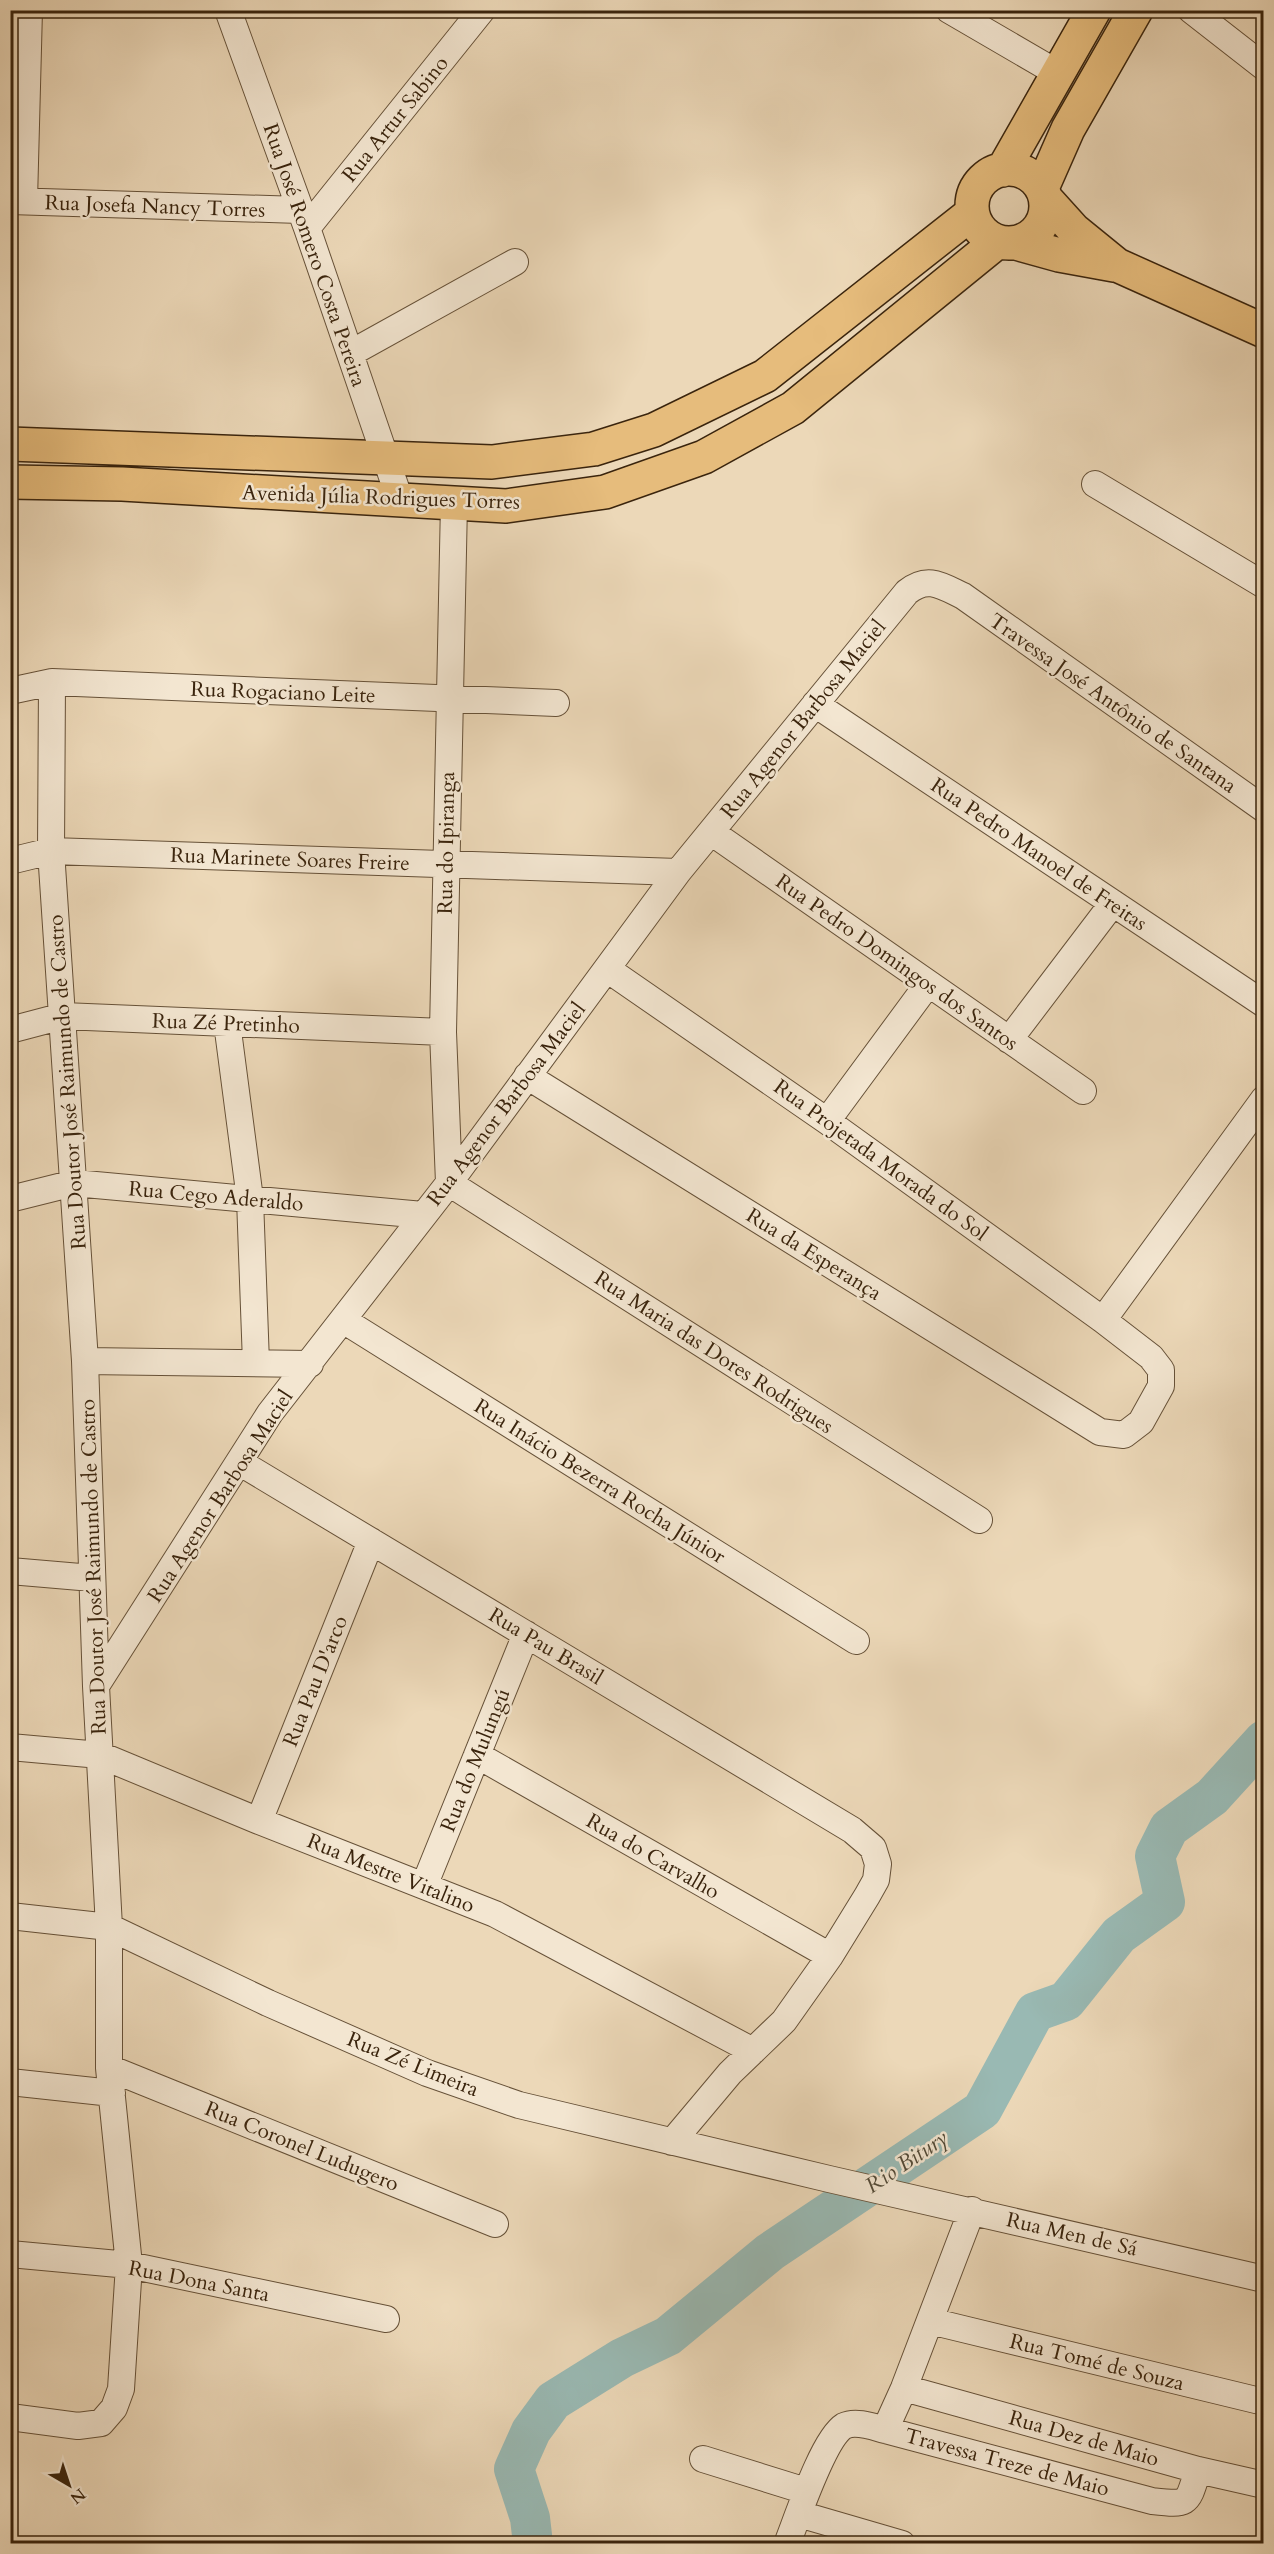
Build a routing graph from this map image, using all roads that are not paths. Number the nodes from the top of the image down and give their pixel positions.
1 (29, 10) edge
2 (228, 10) edge
3 (482, 10) edge
4 (949, 10) edge
5 (1094, 10) edge
6 (1136, 10) edge
7 (1191, 10) edge
8 (1263, 67) edge
9 (1059, 74) junction
10 (1003, 170) junction
11 (1044, 194) junction
12 (17, 201) edge
13 (972, 213) junction
14 (304, 219) junction
15 (1006, 242) junction
16 (515, 262) dead end
17 (1117, 265) junction
18 (1263, 331) edge
19 (351, 353) junction
20 (765, 376) junction
21 (789, 410) junction
22 (10, 444) edge
23 (125, 448) junction
24 (384, 458) junction
25 (492, 462) junction
26 (10, 482) edge
27 (1095, 483) dead end
28 (62, 484) junction
29 (122, 484) junction
30 (10, 497) edge
31 (400, 500) junction
32 (454, 503) junction
33 (496, 506) junction
34 (1263, 585) edge
35 (963, 596) joint
36 (52, 682) junction
37 (10, 692) edge
38 (449, 699) junction
39 (556, 703) dead end
40 (815, 704) junction
41 (1263, 809) edge
42 (711, 832) junction
43 (51, 851) junction
44 (10, 861) edge
45 (446, 864) junction
46 (678, 872) junction
47 (1113, 903) junction
48 (607, 969) junction
49 (928, 984) junction
50 (1263, 1004) edge
51 (63, 1016) junction
52 (227, 1023) junction
53 (10, 1029) edge
54 (443, 1032) junction
55 (1009, 1040) junction
56 (527, 1076) junction
57 (1083, 1091) dead end
58 (1263, 1099) edge
59 (827, 1121) junction
60 (74, 1183) junction
61 (449, 1183) junction
62 (10, 1199) edge
63 (250, 1199) junction
64 (423, 1215) junction
65 (344, 1320) junction
66 (1103, 1320) junction
67 (1151, 1357) joint
68 (85, 1361) junction
69 (256, 1363) junction
70 (310, 1364) junction
71 (239, 1462) junction
72 (979, 1521) dead end
73 (371, 1541) junction
74 (10, 1570) edge
75 (92, 1578) junction
76 (526, 1634) junction
77 (856, 1641) dead end
78 (96, 1686) junction
79 (10, 1747) edge
80 (100, 1755) junction
81 (477, 1755) junction
82 (259, 1821) junction
83 (424, 1886) junction
84 (10, 1916) edge
85 (109, 1928) junction
86 (830, 1956) junction
87 (753, 2051) junction
88 (111, 2080) junction
89 (10, 2082) edge
90 (672, 2142) junction
91 (881, 2190) joint
92 (972, 2210) junction
93 (495, 2224) dead end
94 (10, 2254) edge
95 (129, 2265) junction
96 (1263, 2279) edge
97 (386, 2319) dead end
98 (930, 2321) junction
99 (904, 2388) junction
100 (1263, 2402) edge
101 (10, 2417) edge
102 (874, 2427) junction
103 (703, 2459) dead end
104 (1198, 2470) junction
105 (1263, 2485) edge
106 (802, 2503) junction
107 (788, 2544) edge
108 (902, 2544) edge

1 - 12 street
2 - 14 street, Rua José Romero Costa Pereira
3 - 14 street, Rua Artur Sabino
4 - 9 street
5 - 9 main road
6 - 11 main road
7 - 8 street
9 - 10 main road
10 - 11 main road
10 - 13 main road
11 - 15 main road
11 - 17 main road
12 - 14 street, Rua Josefa Nancy Torres
13 - 15 main road
13 - 20 main road, Avenida Júlia Rodrigues Torres
14 - 19 street, Rua José Romero Costa Pereira
15 - 17 main road
15 - 21 main road, Avenida Júlia Rodrigues Torres
16 - 19 street
17 - 18 main road
19 - 24 street, Rua José Romero Costa Pereira
20 - 21 main road
20 - 25 main road, Avenida Júlia Rodrigues Torres
21 - 33 main road, Avenida Júlia Rodrigues Torres
22 - 23 main road, Avenida Júlia Rodrigues Torres
23 - 24 main road, Avenida Júlia Rodrigues Torres
23 - 29 main road
24 - 25 main road, Avenida Júlia Rodrigues Torres
24 - 31 street, Rua José Romero Costa Pereira
25 - 33 main road
26 - 28 main road, Avenida Júlia Rodrigues Torres
27 - 34 street
28 - 29 main road, Avenida Júlia Rodrigues Torres
28 - 30 street
29 - 31 main road, Avenida Júlia Rodrigues Torres
31 - 32 main road, Avenida Júlia Rodrigues Torres
32 - 33 main road, Avenida Júlia Rodrigues Torres
32 - 38 street, Rua do Ipiranga
35 - 40 street, Rua Agenor Barbosa Maciel
35 - 41 street, Travessa José Antônio de Santana
36 - 37 street, Rua Rogaciano Leite
36 - 38 street, Rua Rogaciano Leite
36 - 43 street, Rua Doutor José Raimundo de Castro
38 - 39 street, Rua Rogaciano Leite
38 - 45 street, Rua do Ipiranga
40 - 42 street, Rua Agenor Barbosa Maciel
40 - 47 street, Rua Pedro Manoel de Freitas
42 - 46 street, Rua Agenor Barbosa Maciel
42 - 49 street, Rua Pedro Domingos dos Santos
43 - 44 street, Rua Marinete Soares Freire
43 - 45 street, Rua Marinete Soares Freire
43 - 51 street, Rua Doutor José Raimundo de Castro
45 - 46 street, Rua Marinete Soares Freire
45 - 54 street, Rua do Ipiranga
46 - 48 street, Rua Agenor Barbosa Maciel
47 - 50 street, Rua Pedro Manoel de Freitas
47 - 55 street
48 - 56 street, Rua Agenor Barbosa Maciel
48 - 59 street, Rua Projetada Morada do Sol
49 - 55 street, Rua Pedro Domingos dos Santos
49 - 59 street
51 - 52 street, Rua Zé Pretinho
51 - 53 street, Rua Zé Pretinho
51 - 60 street, Rua Doutor José Raimundo de Castro
52 - 54 street, Rua Zé Pretinho
52 - 63 street
54 - 61 street, Rua do Ipiranga
55 - 57 street, Rua Pedro Domingos dos Santos
56 - 61 street, Rua Agenor Barbosa Maciel
56 - 67 street, Rua da Esperança
58 - 66 street
59 - 66 street, Rua Projetada Morada do Sol
60 - 62 street, Rua Cego Aderaldo
60 - 63 street, Rua Cego Aderaldo
60 - 68 street, Rua Doutor José Raimundo de Castro
61 - 64 street, Rua Agenor Barbosa Maciel
61 - 72 street, Rua Maria das Dores Rodrigues
63 - 64 street, Rua Cego Aderaldo
63 - 69 street
64 - 65 street, Rua Agenor Barbosa Maciel
65 - 70 street, Rua Agenor Barbosa Maciel
65 - 77 street, Rua Inácio Bezerra Rocha Júnior
66 - 67 street, Rua Projetada Morada do Sol
68 - 69 street
68 - 75 street, Rua Doutor José Raimundo de Castro
69 - 70 street
70 - 71 street, Rua Agenor Barbosa Maciel
71 - 73 street, Rua Pau Brasil
71 - 78 street, Rua Agenor Barbosa Maciel
73 - 76 street, Rua Pau Brasil
73 - 82 street, Rua Pau D'arco
74 - 75 street
75 - 78 street, Rua Doutor José Raimundo de Castro
76 - 81 street, Rua do Mulungú
76 - 86 street, Rua Pau Brasil
78 - 80 street, Rua Doutor José Raimundo de Castro
79 - 80 street, Rua Mestre Vitalino
80 - 82 street, Rua Mestre Vitalino
80 - 85 street, Rua Doutor José Raimundo de Castro
81 - 83 street, Rua do Mulungú
81 - 86 street, Rua do Carvalho
82 - 83 street, Rua Mestre Vitalino
83 - 87 street, Rua Mestre Vitalino
84 - 85 street, Rua Zé Limeira
85 - 88 street, Rua Doutor José Raimundo de Castro
85 - 90 street, Rua Zé Limeira
86 - 87 street, Rua Pau Brasil
87 - 90 street, Rua Pau Brasil
88 - 89 street, Rua Coronel Ludugero
88 - 93 street, Rua Coronel Ludugero
88 - 95 street, Rua Doutor José Raimundo de Castro
90 - 91 street, Rua Zé Limeira
91 - 92 street, Rua Men de Sá
92 - 96 street, Rua Men de Sá
92 - 98 street
94 - 95 street, Rua Dona Santa
95 - 97 street, Rua Dona Santa
95 - 101 street, Rua Doutor José Raimundo de Castro
98 - 99 street
98 - 100 street, Rua Tomé de Souza
99 - 102 street
99 - 104 street, Rua Dez de Maio
102 - 104 street, Travessa Treze de Maio
102 - 106 street
103 - 106 street
104 - 105 street, Rua Dez de Maio
106 - 107 street
106 - 108 street

